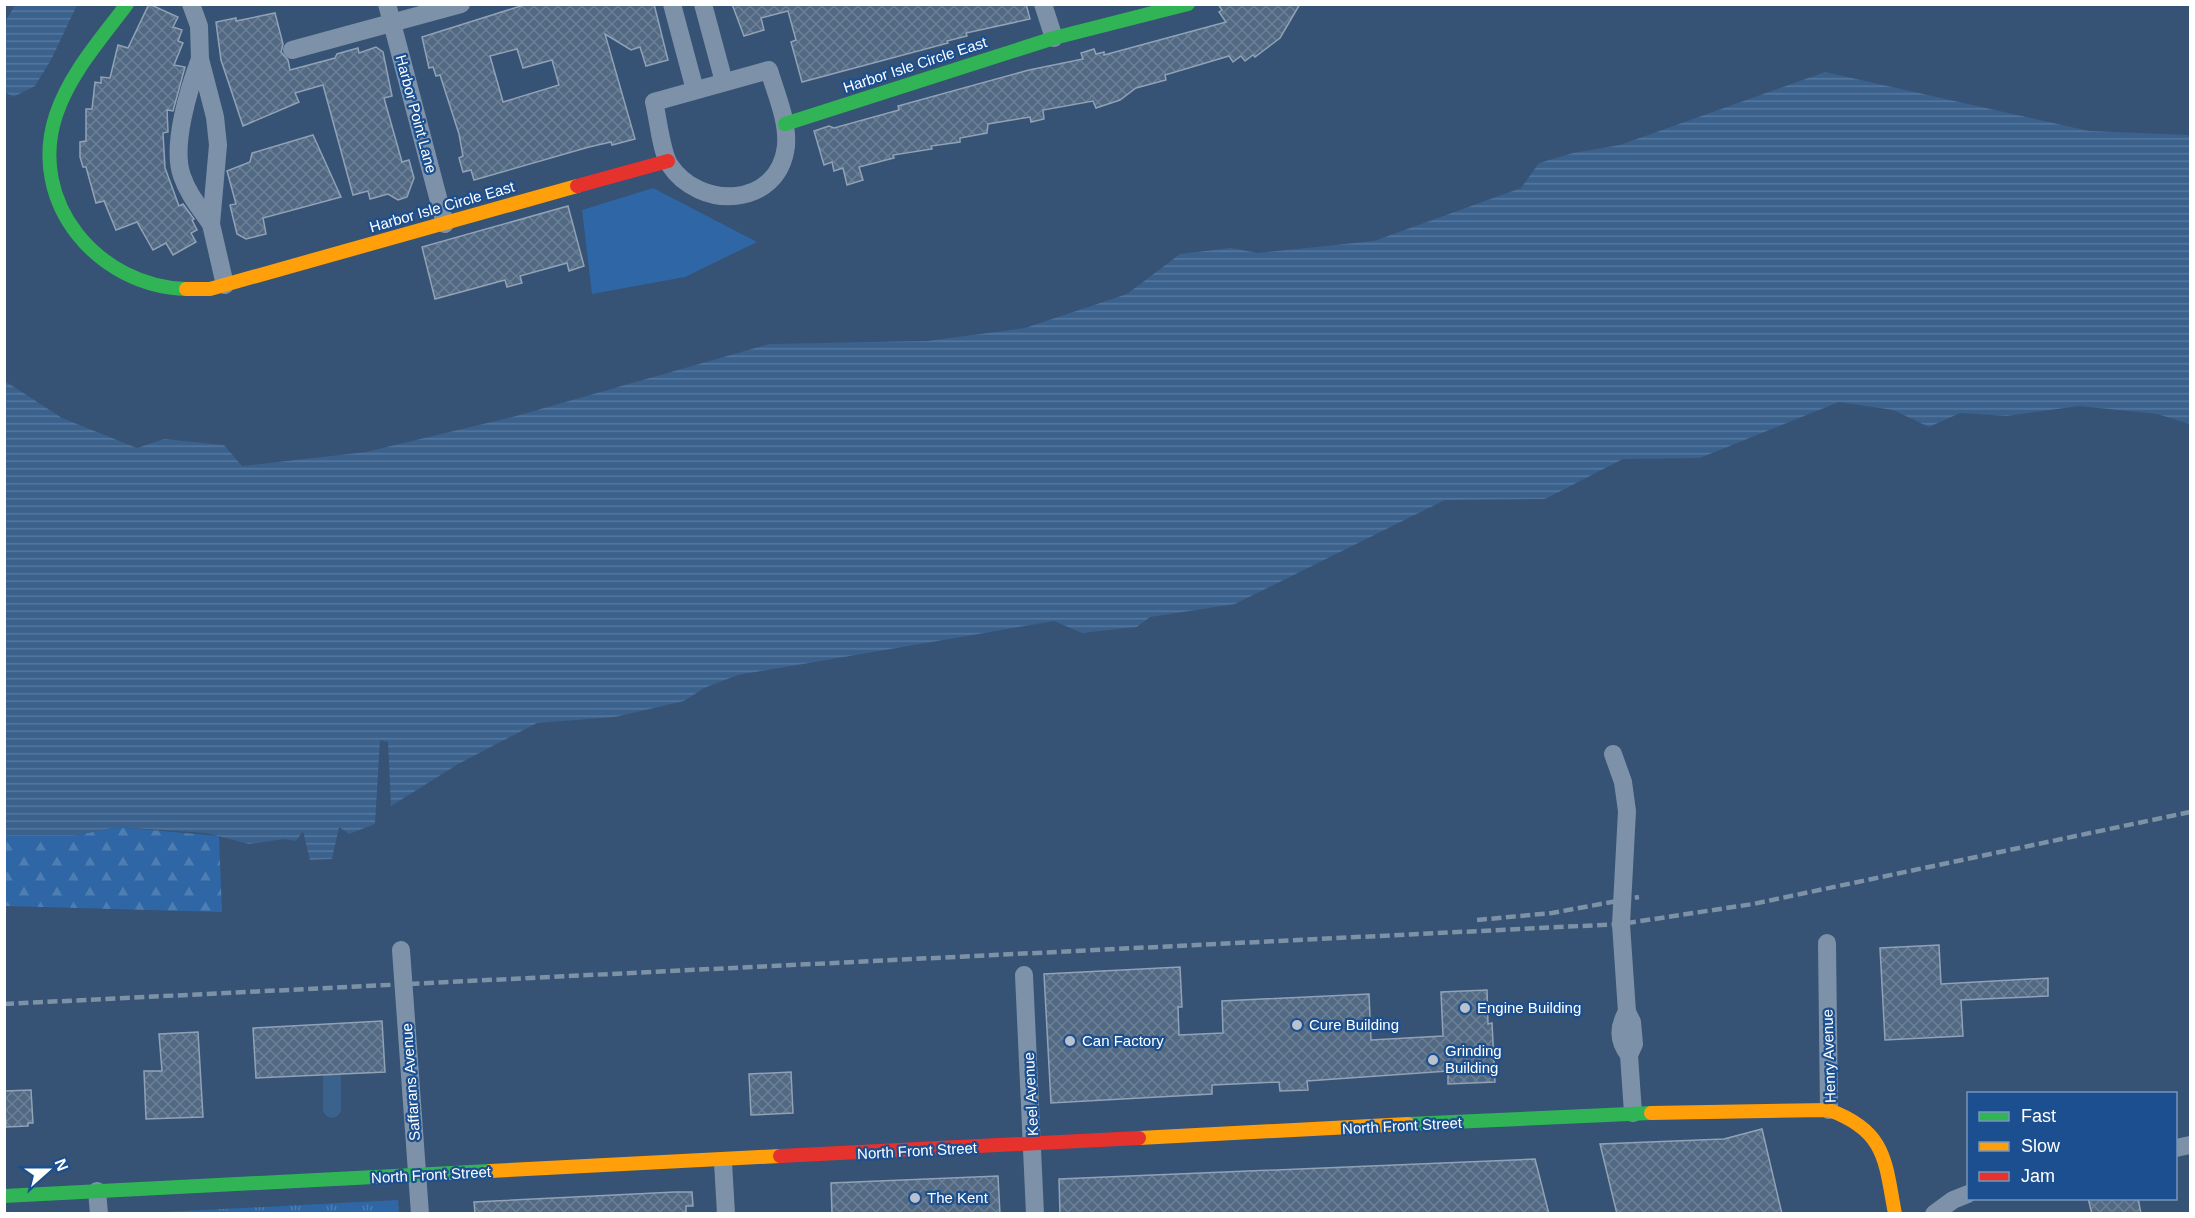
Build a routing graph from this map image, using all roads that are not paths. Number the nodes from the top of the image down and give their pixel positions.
1 (127, 4) edge
2 (191, 4) edge
3 (461, 4) edge
4 (672, 4) edge
5 (703, 4) edge
6 (1043, 4) edge
7 (1188, 4) edge
8 (389, 13) edge
9 (1054, 38) junction
10 (292, 50) dead end
11 (200, 59) junction
12 (724, 82) junction
13 (695, 90) junction
14 (785, 124) junction
15 (668, 162) junction
16 (211, 224) junction
17 (445, 224) junction
18 (225, 285) junction
19 (1613, 754) dead end
20 (1827, 942) dead end
21 (401, 950) dead end
22 (1024, 975) dead end
23 (1829, 1110) junction
24 (1633, 1113) junction
25 (1034, 1144) junction
26 (723, 1161) junction
27 (418, 1176) junction
28 (98, 1191) junction
29 (1967, 1194) edge
30 (4, 1196) edge
31 (99, 1214) edge
32 (420, 1214) edge
33 (726, 1214) edge
34 (1035, 1214) edge
35 (1895, 1214) edge
36 (1934, 1214) edge

1 - 18 street, Harbor Isle Circle East
2 - 11 street
3 - 8 street
4 - 13 street
5 - 12 street
6 - 9 street
7 - 9 street, Harbor Isle Circle East
8 - 10 street
8 - 17 street, Harbor Point Lane
9 - 14 street, Harbor Isle Circle East
11 - 16 street
11 - 16 street
12 - 13 street
12 - 14 street
13 - 15 street
14 - 15 street
15 - 17 street, Harbor Isle Circle East
16 - 18 street
17 - 18 street, Harbor Isle Circle East
19 - 24 street
20 - 23 street, Henry Avenue
21 - 27 street, Saffarans Avenue
22 - 25 street, Keel Avenue
23 - 24 street, North Front Street
23 - 35 street, Henry Avenue
24 - 25 street, North Front Street
25 - 26 street, North Front Street
25 - 34 street, Keel Avenue
26 - 27 street, North Front Street
26 - 33 street
27 - 28 street, North Front Street
27 - 32 street, Saffarans Avenue
28 - 30 street, North Front Street
28 - 31 street
29 - 36 street

